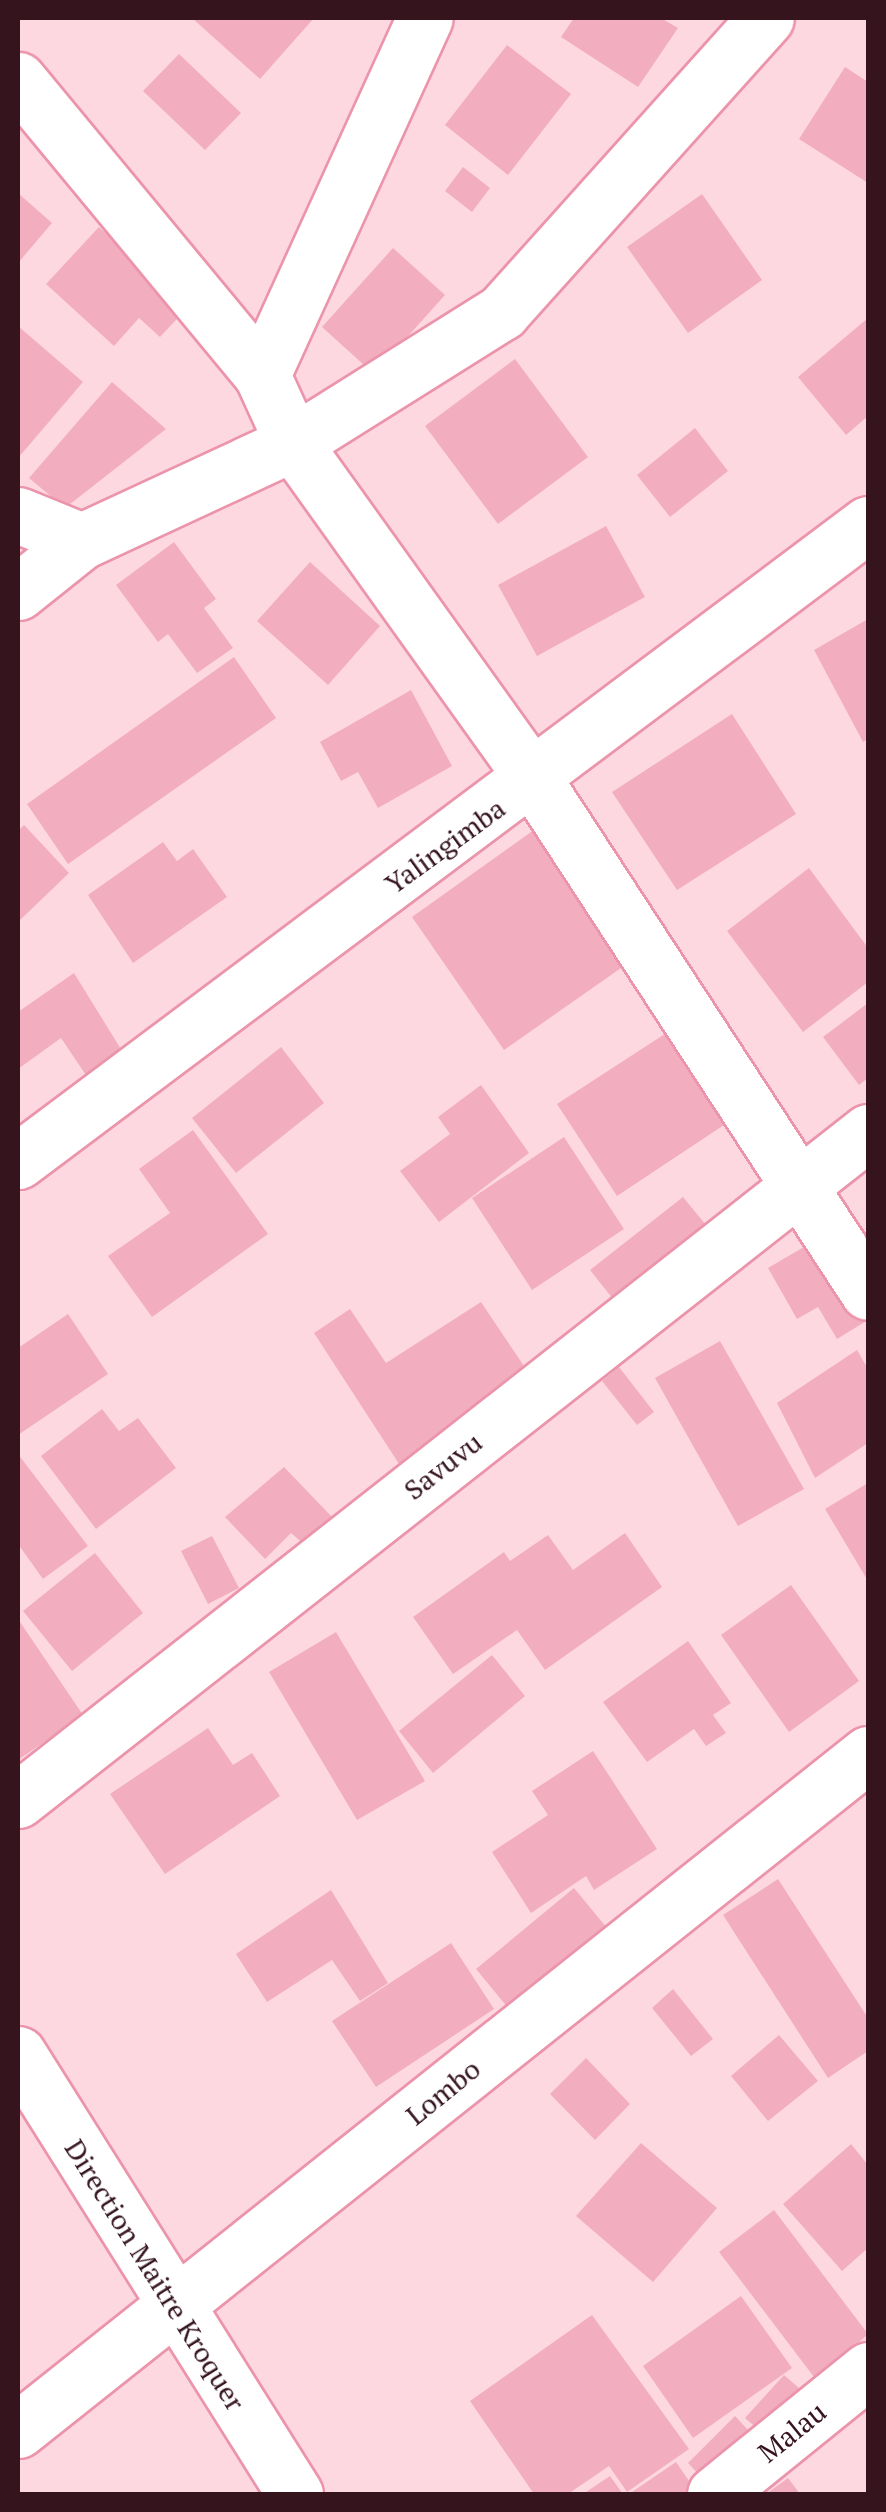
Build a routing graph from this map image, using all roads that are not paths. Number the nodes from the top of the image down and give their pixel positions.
1 (425, 18) edge
2 (766, 18) edge
3 (18, 80) edge
4 (262, 375) junction
5 (293, 443) junction
6 (18, 515) edge
7 (868, 524) edge
8 (82, 541) junction
9 (18, 592) edge
10 (534, 780) junction
11 (868, 1132) edge
12 (18, 1160) edge
13 (799, 1186) junction
14 (868, 1292) edge
15 (868, 1754) edge
16 (18, 1800) edge
17 (18, 2054) edge
18 (174, 2307) junction
19 (868, 2370) edge
20 (18, 2430) edge
21 (295, 2494) edge
22 (715, 2494) edge

1 - 4 street
2 - 5 street
3 - 4 street
4 - 5 street
5 - 8 street
5 - 10 street
6 - 8 street
7 - 10 street, Yalingimba
8 - 9 street
10 - 12 street, Yalingimba
10 - 13 street
11 - 13 street, Savuvu
13 - 14 street
13 - 16 street, Savuvu
15 - 18 street, Lombo
17 - 18 street, Direction Maitre Kroquer
18 - 20 street, Lombo
18 - 21 street, Direction Maitre Kroquer
19 - 22 street, Malau

